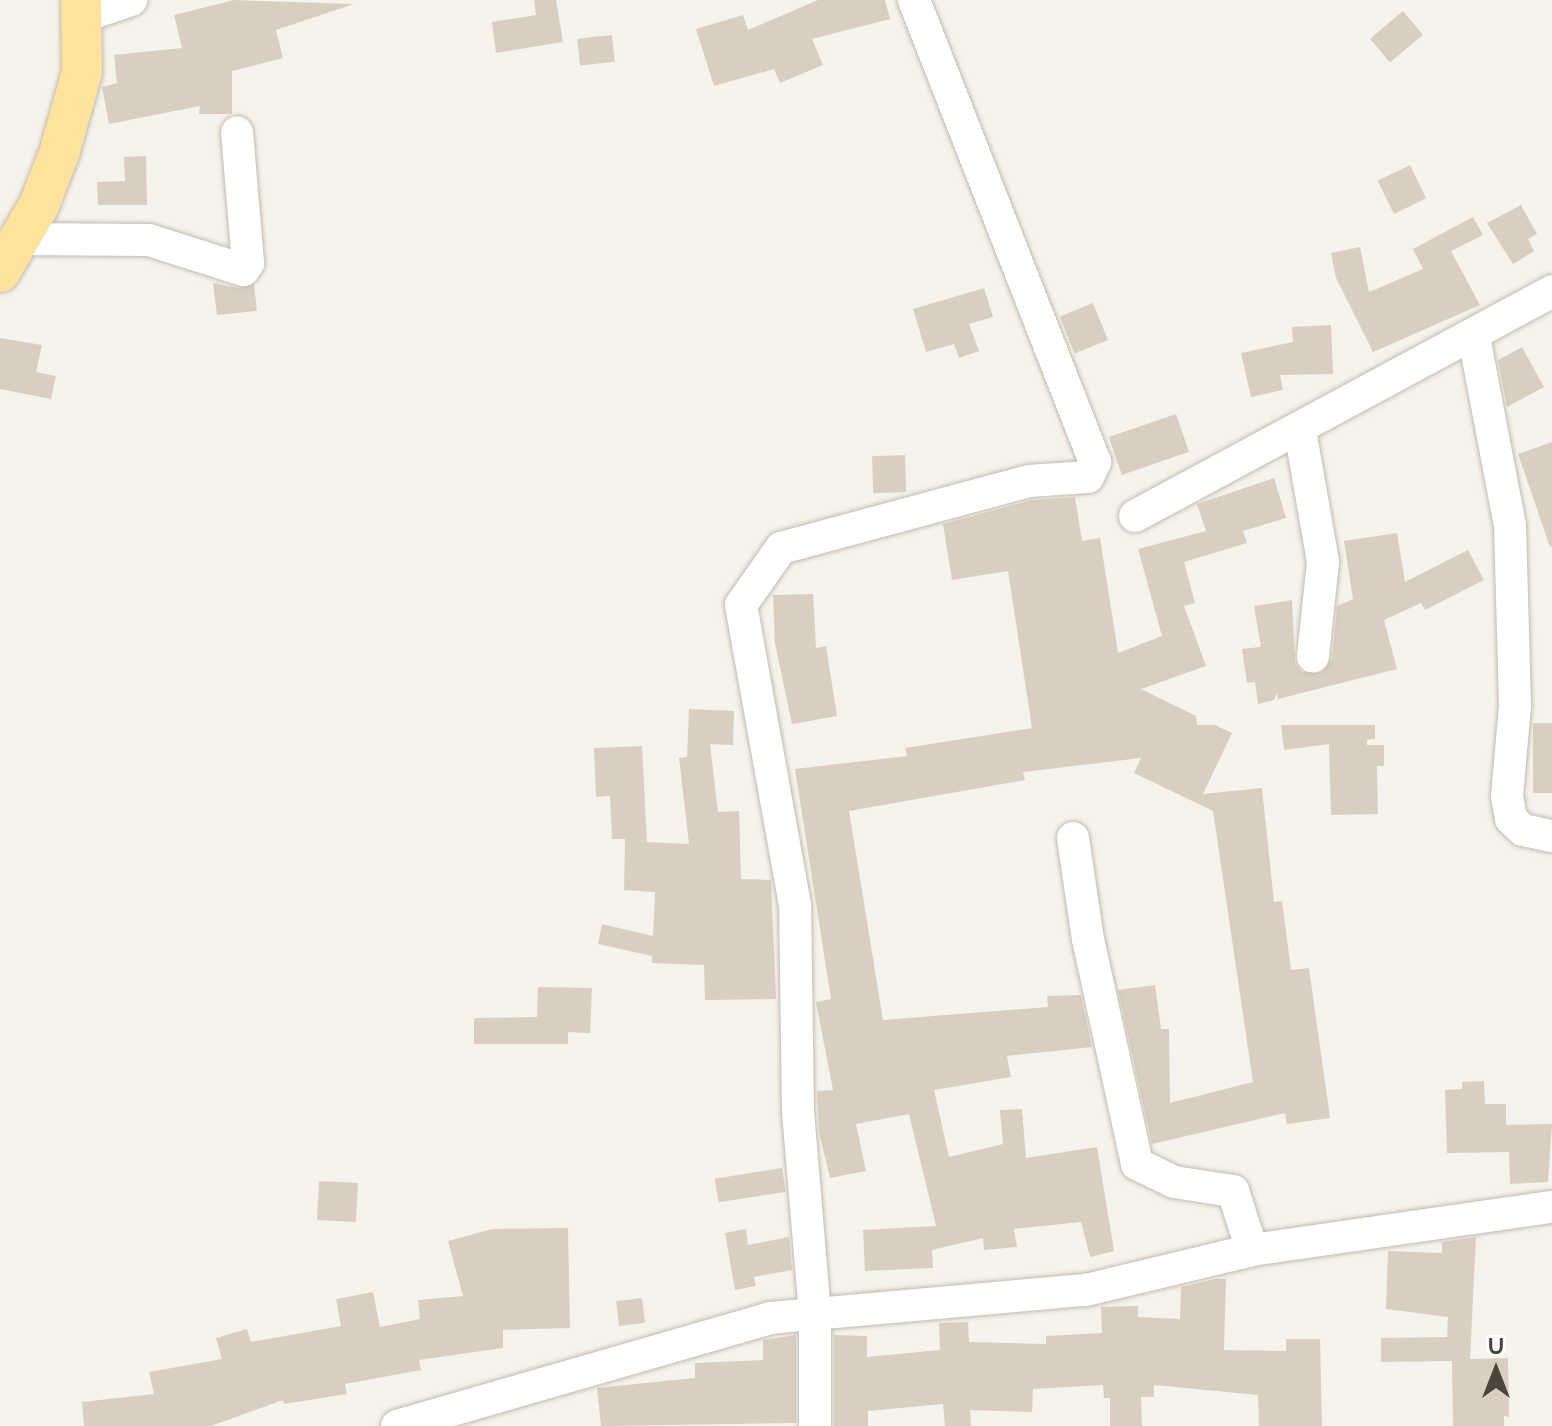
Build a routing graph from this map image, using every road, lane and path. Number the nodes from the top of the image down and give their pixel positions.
1 (131, 0) edge
2 (914, 0) edge
3 (82, 8) edge
4 (237, 132) dead end
5 (22, 239) junction
6 (0, 272) edge
7 (1552, 291) edge
8 (1474, 337) junction
9 (1300, 430) junction
10 (1135, 516) dead end
11 (1313, 656) dead end
12 (1552, 836) edge
13 (1073, 838) dead end
14 (1552, 1207) edge
15 (1252, 1250) junction
16 (815, 1314) junction
17 (397, 1426) edge
18 (815, 1426) edge

1 - 3 street
2 - 16 street
3 - 5 main road
4 - 5 street
5 - 6 main road
7 - 8 street
8 - 9 street
8 - 12 street
9 - 10 street
9 - 11 street
13 - 15 street
14 - 15 street
15 - 16 street
16 - 17 street
16 - 18 street

